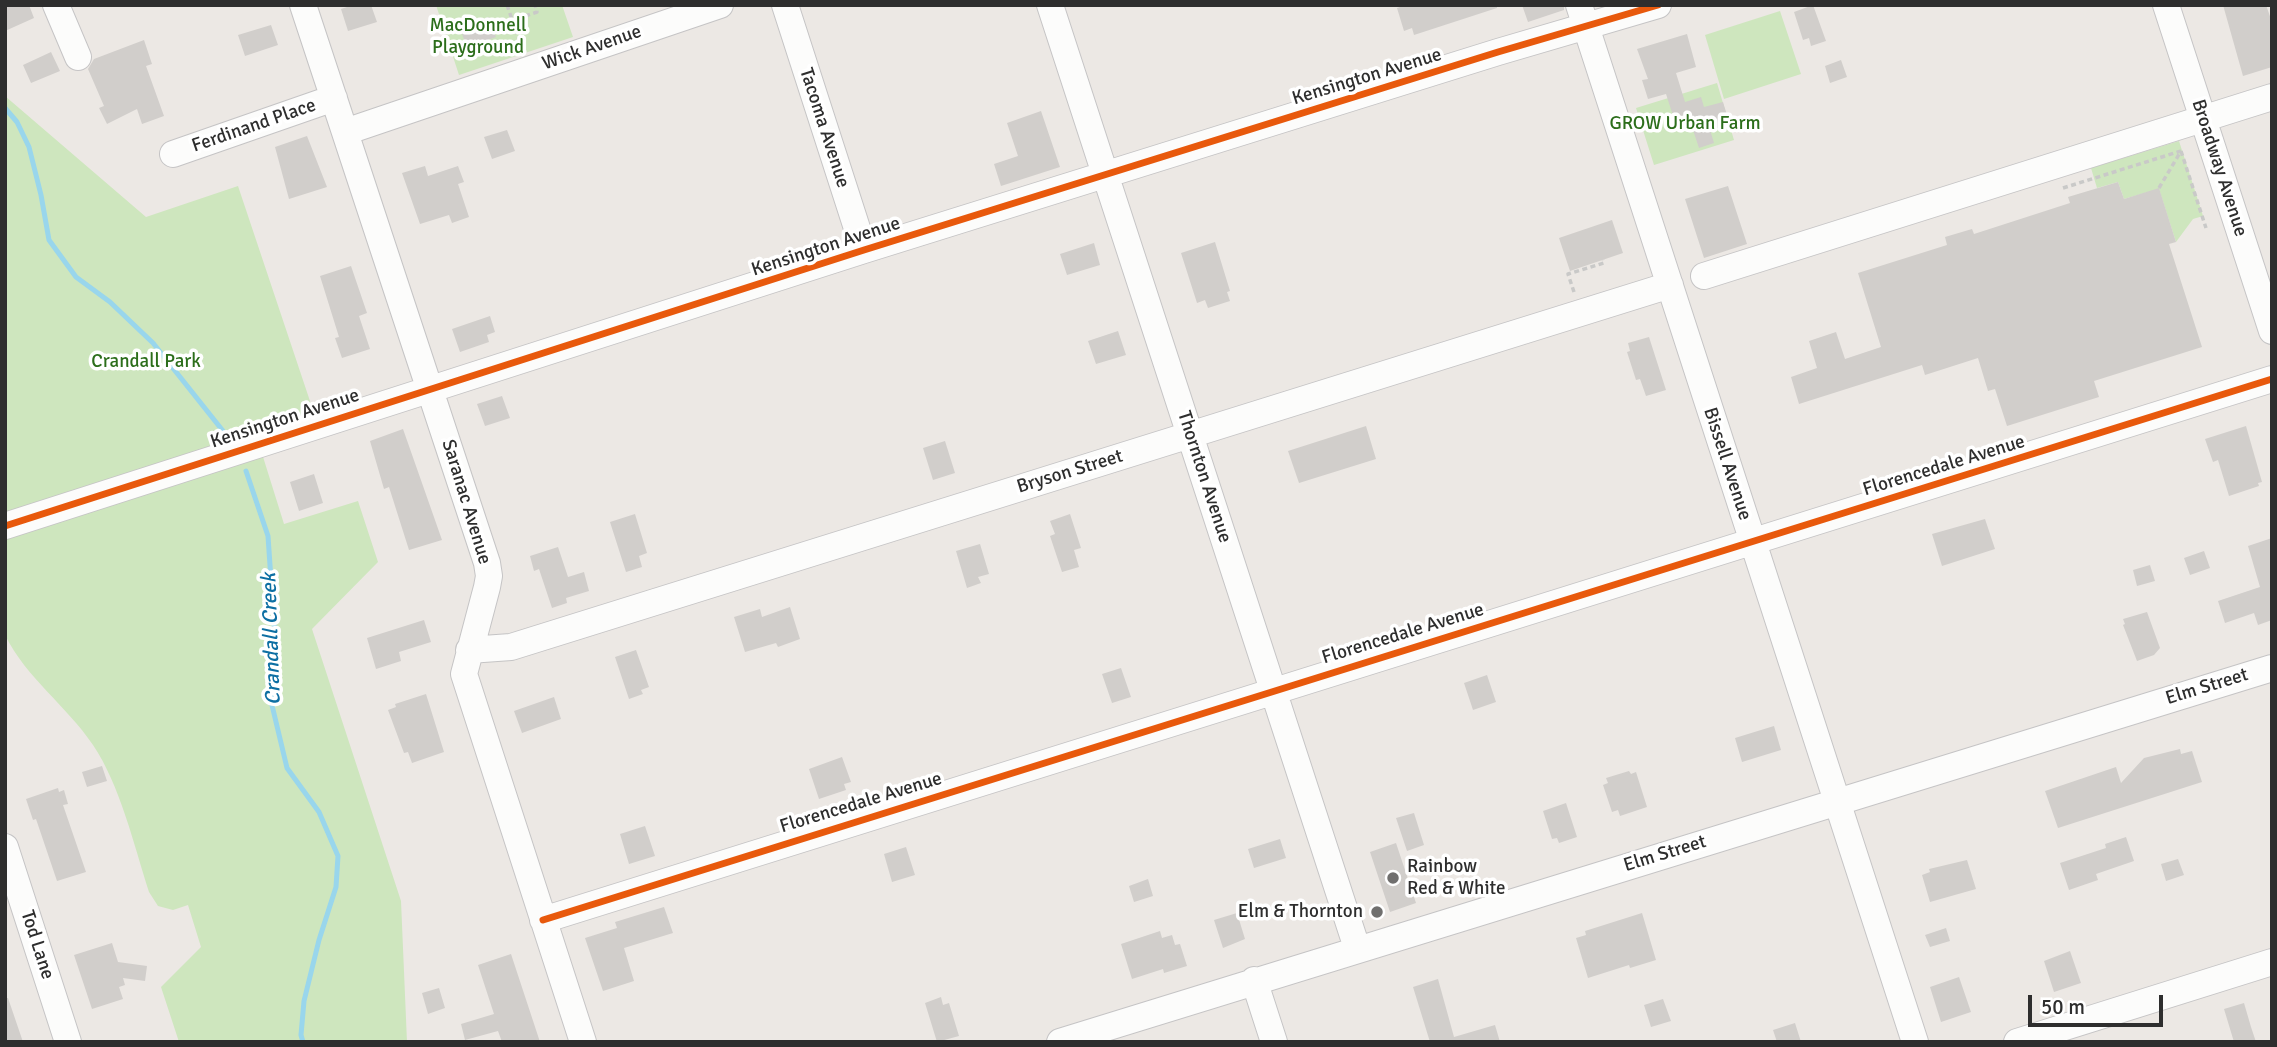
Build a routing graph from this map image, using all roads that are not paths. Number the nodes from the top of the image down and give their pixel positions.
1 (56, 5) edge
2 (303, 5) edge
3 (720, 5) edge
4 (785, 5) edge
5 (1050, 5) edge
6 (1658, 5) edge
7 (2166, 5) edge
8 (1582, 16) edge
9 (78, 57) dead end
10 (2272, 97) edge
11 (334, 98) junction
12 (2203, 118) junction
13 (345, 132) junction
14 (173, 154) dead end
15 (1105, 175) junction
16 (864, 250) junction
17 (1704, 276) dead end
18 (1670, 285) junction
19 (2272, 331) edge
20 (2272, 379) edge
21 (430, 388) junction
22 (1190, 434) junction
23 (5, 526) edge
24 (1753, 542) junction
25 (470, 650) junction
26 (2272, 668) edge
27 (1273, 690) junction
28 (1837, 801) junction
29 (5, 847) edge
30 (543, 919) junction
31 (1357, 948) junction
32 (2272, 962) edge
33 (1254, 980) junction
34 (2062, 1035) edge
35 (68, 1042) edge
36 (583, 1042) edge
37 (1059, 1042) edge
38 (1274, 1042) edge
39 (1914, 1042) edge
40 (2017, 1042) edge

1 - 9 street
2 - 11 street, Saranac Avenue
3 - 13 street, Wick Avenue
4 - 16 street, Tacoma Avenue
5 - 15 street, Thornton Avenue
6 - 8 street, Kensington Avenue
7 - 12 street, Broadway Avenue
8 - 15 street, Kensington Avenue
8 - 18 street, Bissell Avenue
10 - 12 street
11 - 13 street, Saranac Avenue
11 - 14 street, Ferdinand Place
12 - 17 street
12 - 19 street, Broadway Avenue
13 - 21 street, Saranac Avenue
15 - 16 street, Kensington Avenue
15 - 22 street, Thornton Avenue
16 - 21 street, Kensington Avenue
18 - 22 street, Bryson Street
18 - 24 street, Bissell Avenue
20 - 24 street, Florencedale Avenue
21 - 23 street, Kensington Avenue
21 - 25 street, Saranac Avenue
22 - 25 street, Bryson Street
22 - 27 street, Thornton Avenue
24 - 27 street, Florencedale Avenue
24 - 28 street, Bissell Avenue
25 - 30 street, Saranac Avenue
26 - 28 street, Elm Street
27 - 30 street, Florencedale Avenue
27 - 31 street, Thornton Avenue
28 - 31 street, Elm Street
28 - 39 street, Bissell Avenue
29 - 35 street, Tod Lane
30 - 36 street, Saranac Avenue
31 - 33 street, Elm Street
32 - 34 street
33 - 37 street, Elm Street
33 - 38 street
34 - 40 street

